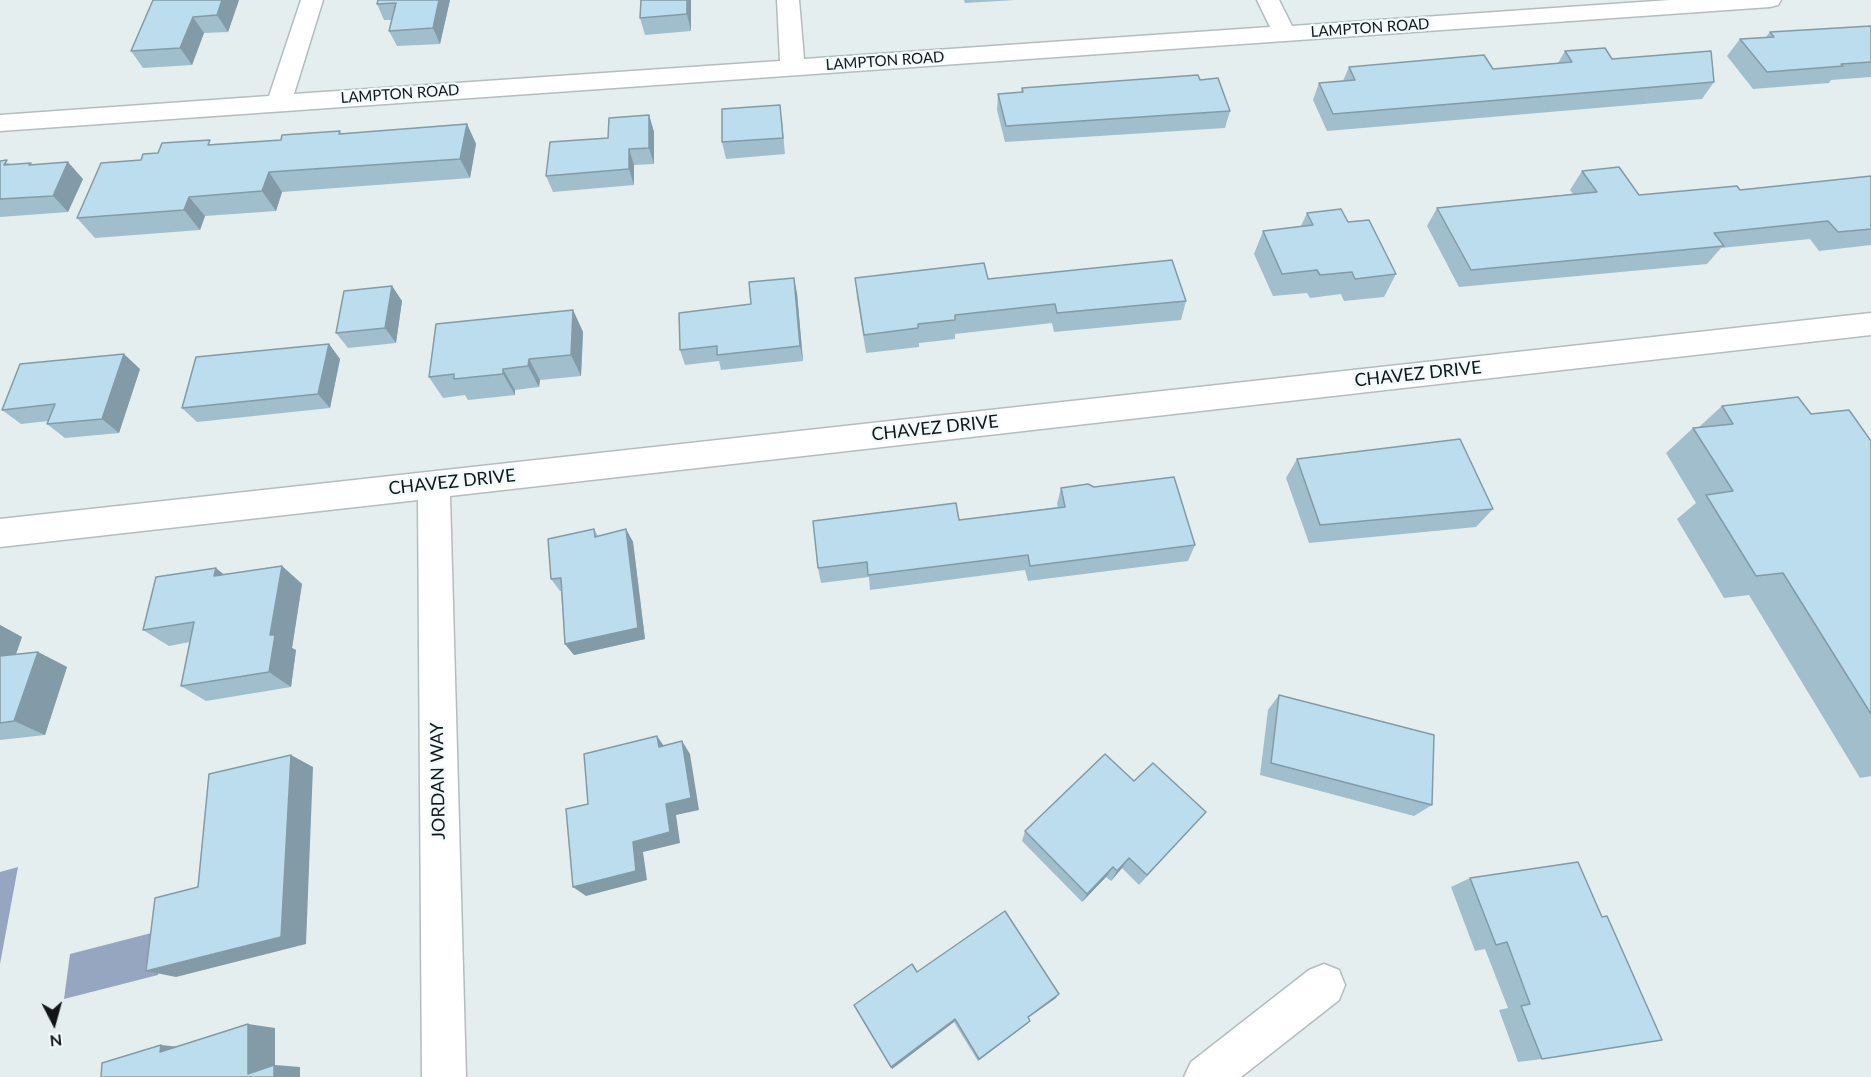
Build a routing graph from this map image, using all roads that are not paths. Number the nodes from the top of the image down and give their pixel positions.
1 (312, 0) edge
2 (788, 0) edge
3 (1268, 0) edge
4 (1760, 0) edge
5 (1284, 33) junction
6 (792, 67) junction
7 (279, 102) junction
8 (0, 123) edge
9 (1871, 324) edge
10 (434, 484) junction
11 (0, 533) edge
12 (1324, 985) dead end
13 (444, 1077) edge
14 (1206, 1077) edge

1 - 7 street
2 - 6 street
3 - 5 street
4 - 5 street, LAMPTON ROAD
5 - 6 street, LAMPTON ROAD
6 - 7 street, LAMPTON ROAD
7 - 8 street, LAMPTON ROAD
9 - 10 street, CHAVEZ DRIVE
10 - 11 street, CHAVEZ DRIVE
10 - 13 street, JORDAN WAY
12 - 14 street

